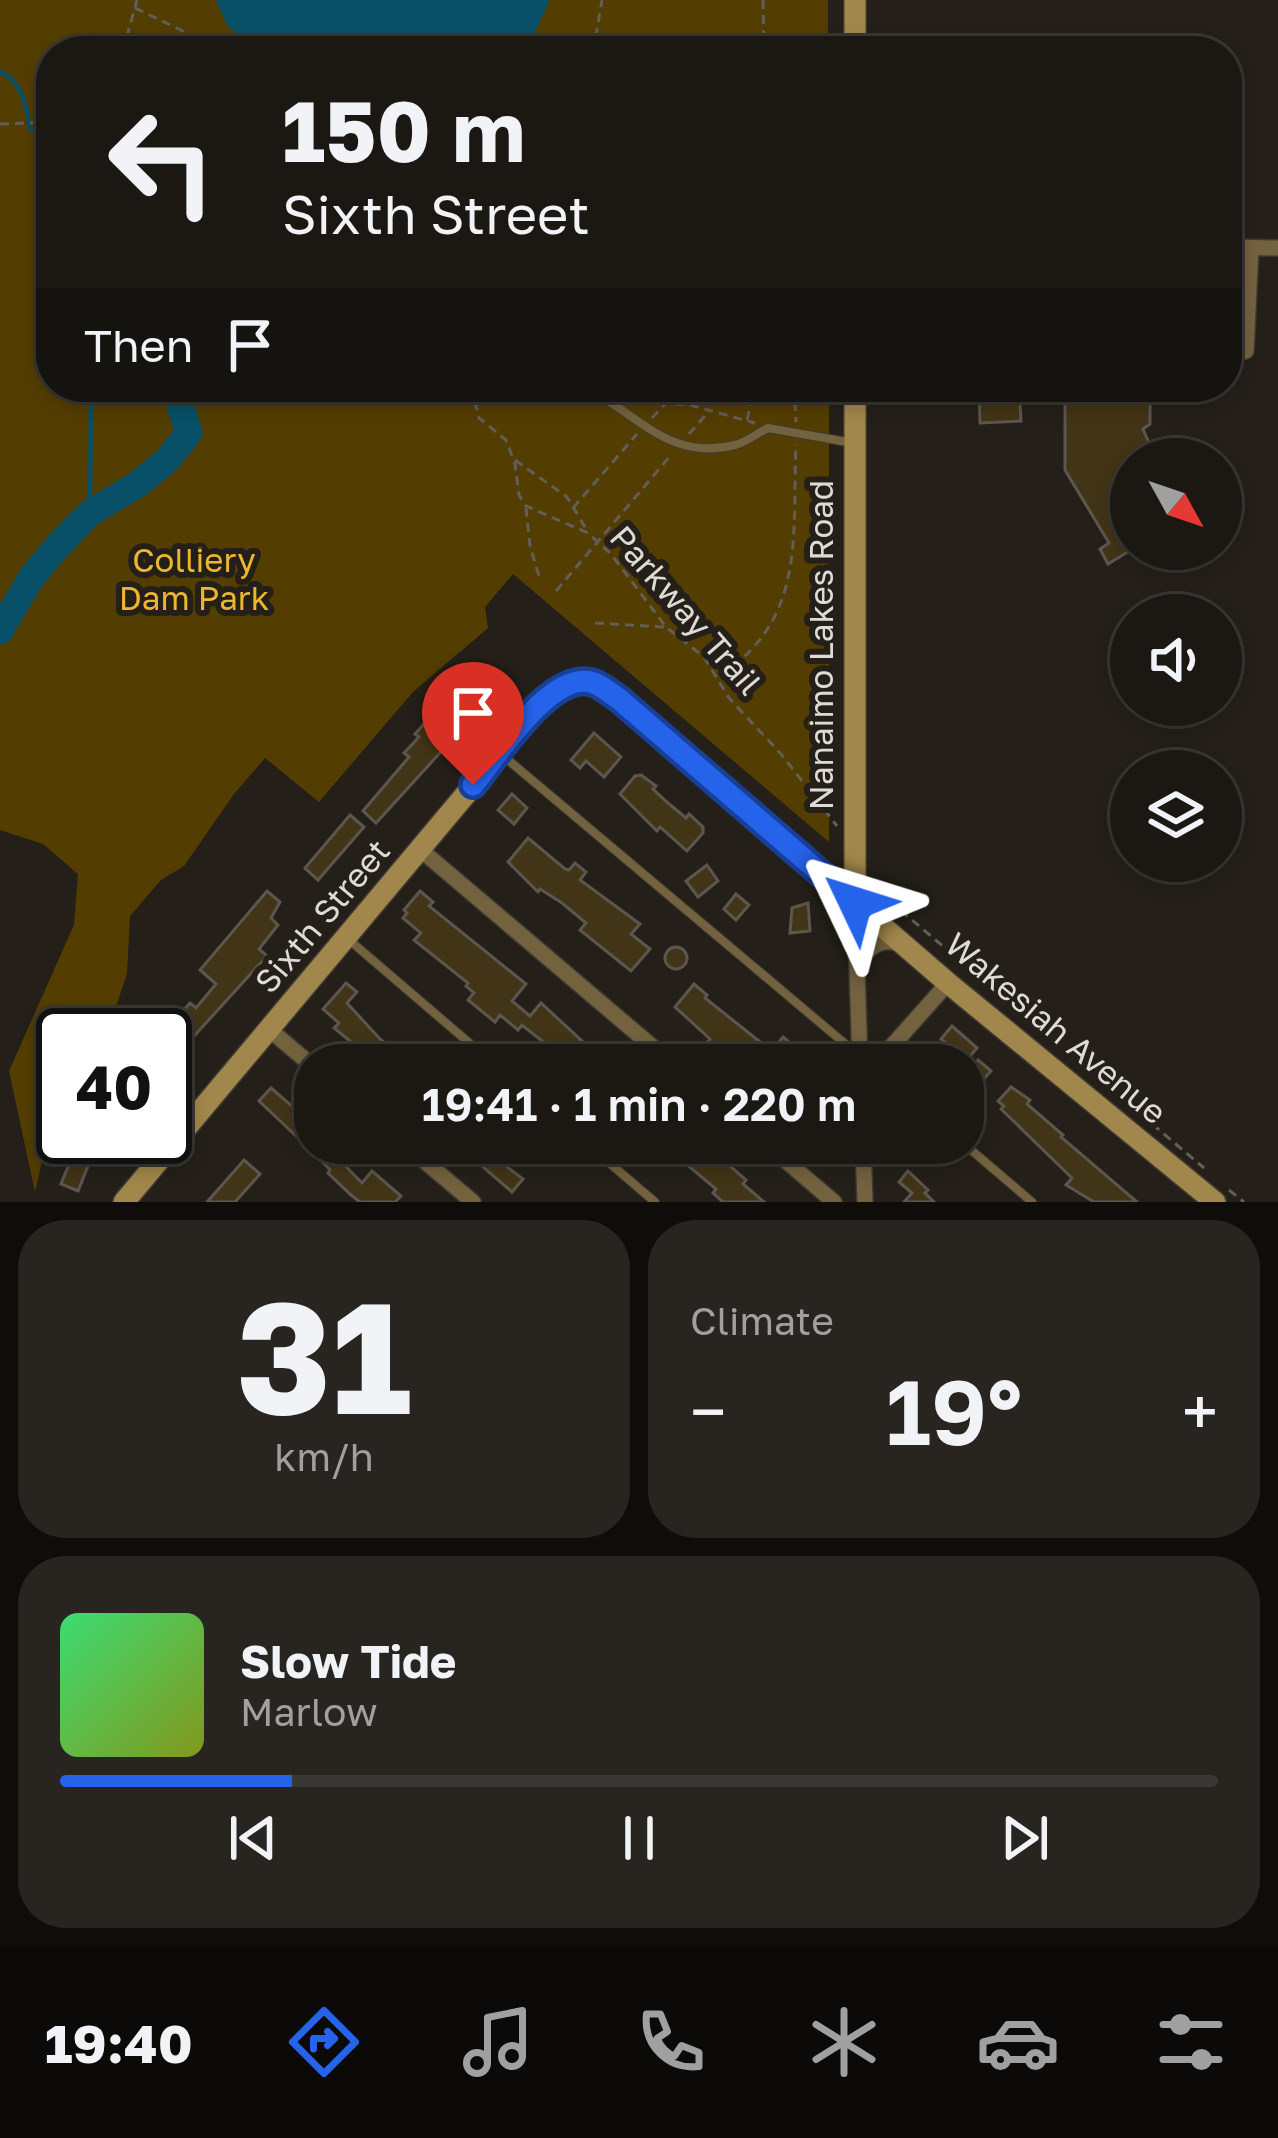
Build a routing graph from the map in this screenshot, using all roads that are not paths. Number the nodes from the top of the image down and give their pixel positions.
1 (855, 0) edge
2 (855, 36) edge
3 (1242, 248) edge
4 (1251, 248) junction
5 (1278, 248) edge
6 (1242, 351) edge
7 (612, 402) edge
8 (855, 402) edge
9 (855, 443) junction
10 (576, 682) joint
11 (500, 753) junction
12 (421, 850) junction
13 (854, 892) junction
14 (347, 938) junction
15 (907, 947) junction
16 (856, 964) junction
17 (949, 983) junction
18 (270, 1030) junction
19 (471, 1044) edge
20 (649, 1044) edge
21 (845, 1044) edge
22 (865, 1044) edge
23 (886, 1044) edge
24 (294, 1050) edge
25 (984, 1161) edge
26 (429, 1164) edge
27 (611, 1164) edge
28 (790, 1164) edge
29 (864, 1164) edge
30 (1222, 1196) edge
31 (124, 1202) edge
32 (473, 1202) edge
33 (655, 1202) edge
34 (834, 1202) edge
35 (865, 1202) edge
36 (1032, 1202) edge

1 - 2 street
3 - 4 street
4 - 5 street
4 - 6 street
7 - 9 lane
8 - 9 street, Nanaimo Lakes Road
9 - 13 street, Nanaimo Lakes Road
10 - 11 street, Sixth Street
10 - 13 street, Wakesiah Avenue
11 - 12 street, Sixth Street
11 - 21 lane
12 - 14 street, Sixth Street
12 - 20 street
13 - 15 street, Wakesiah Avenue
13 - 16 street
14 - 18 street, Sixth Street
14 - 19 lane
15 - 16 street
15 - 17 street, Wakesiah Avenue
16 - 22 street
17 - 23 street
17 - 30 street, Wakesiah Avenue
18 - 24 street
18 - 31 street, Sixth Street
25 - 36 lane
26 - 32 street
27 - 33 lane
28 - 34 street
29 - 35 street

